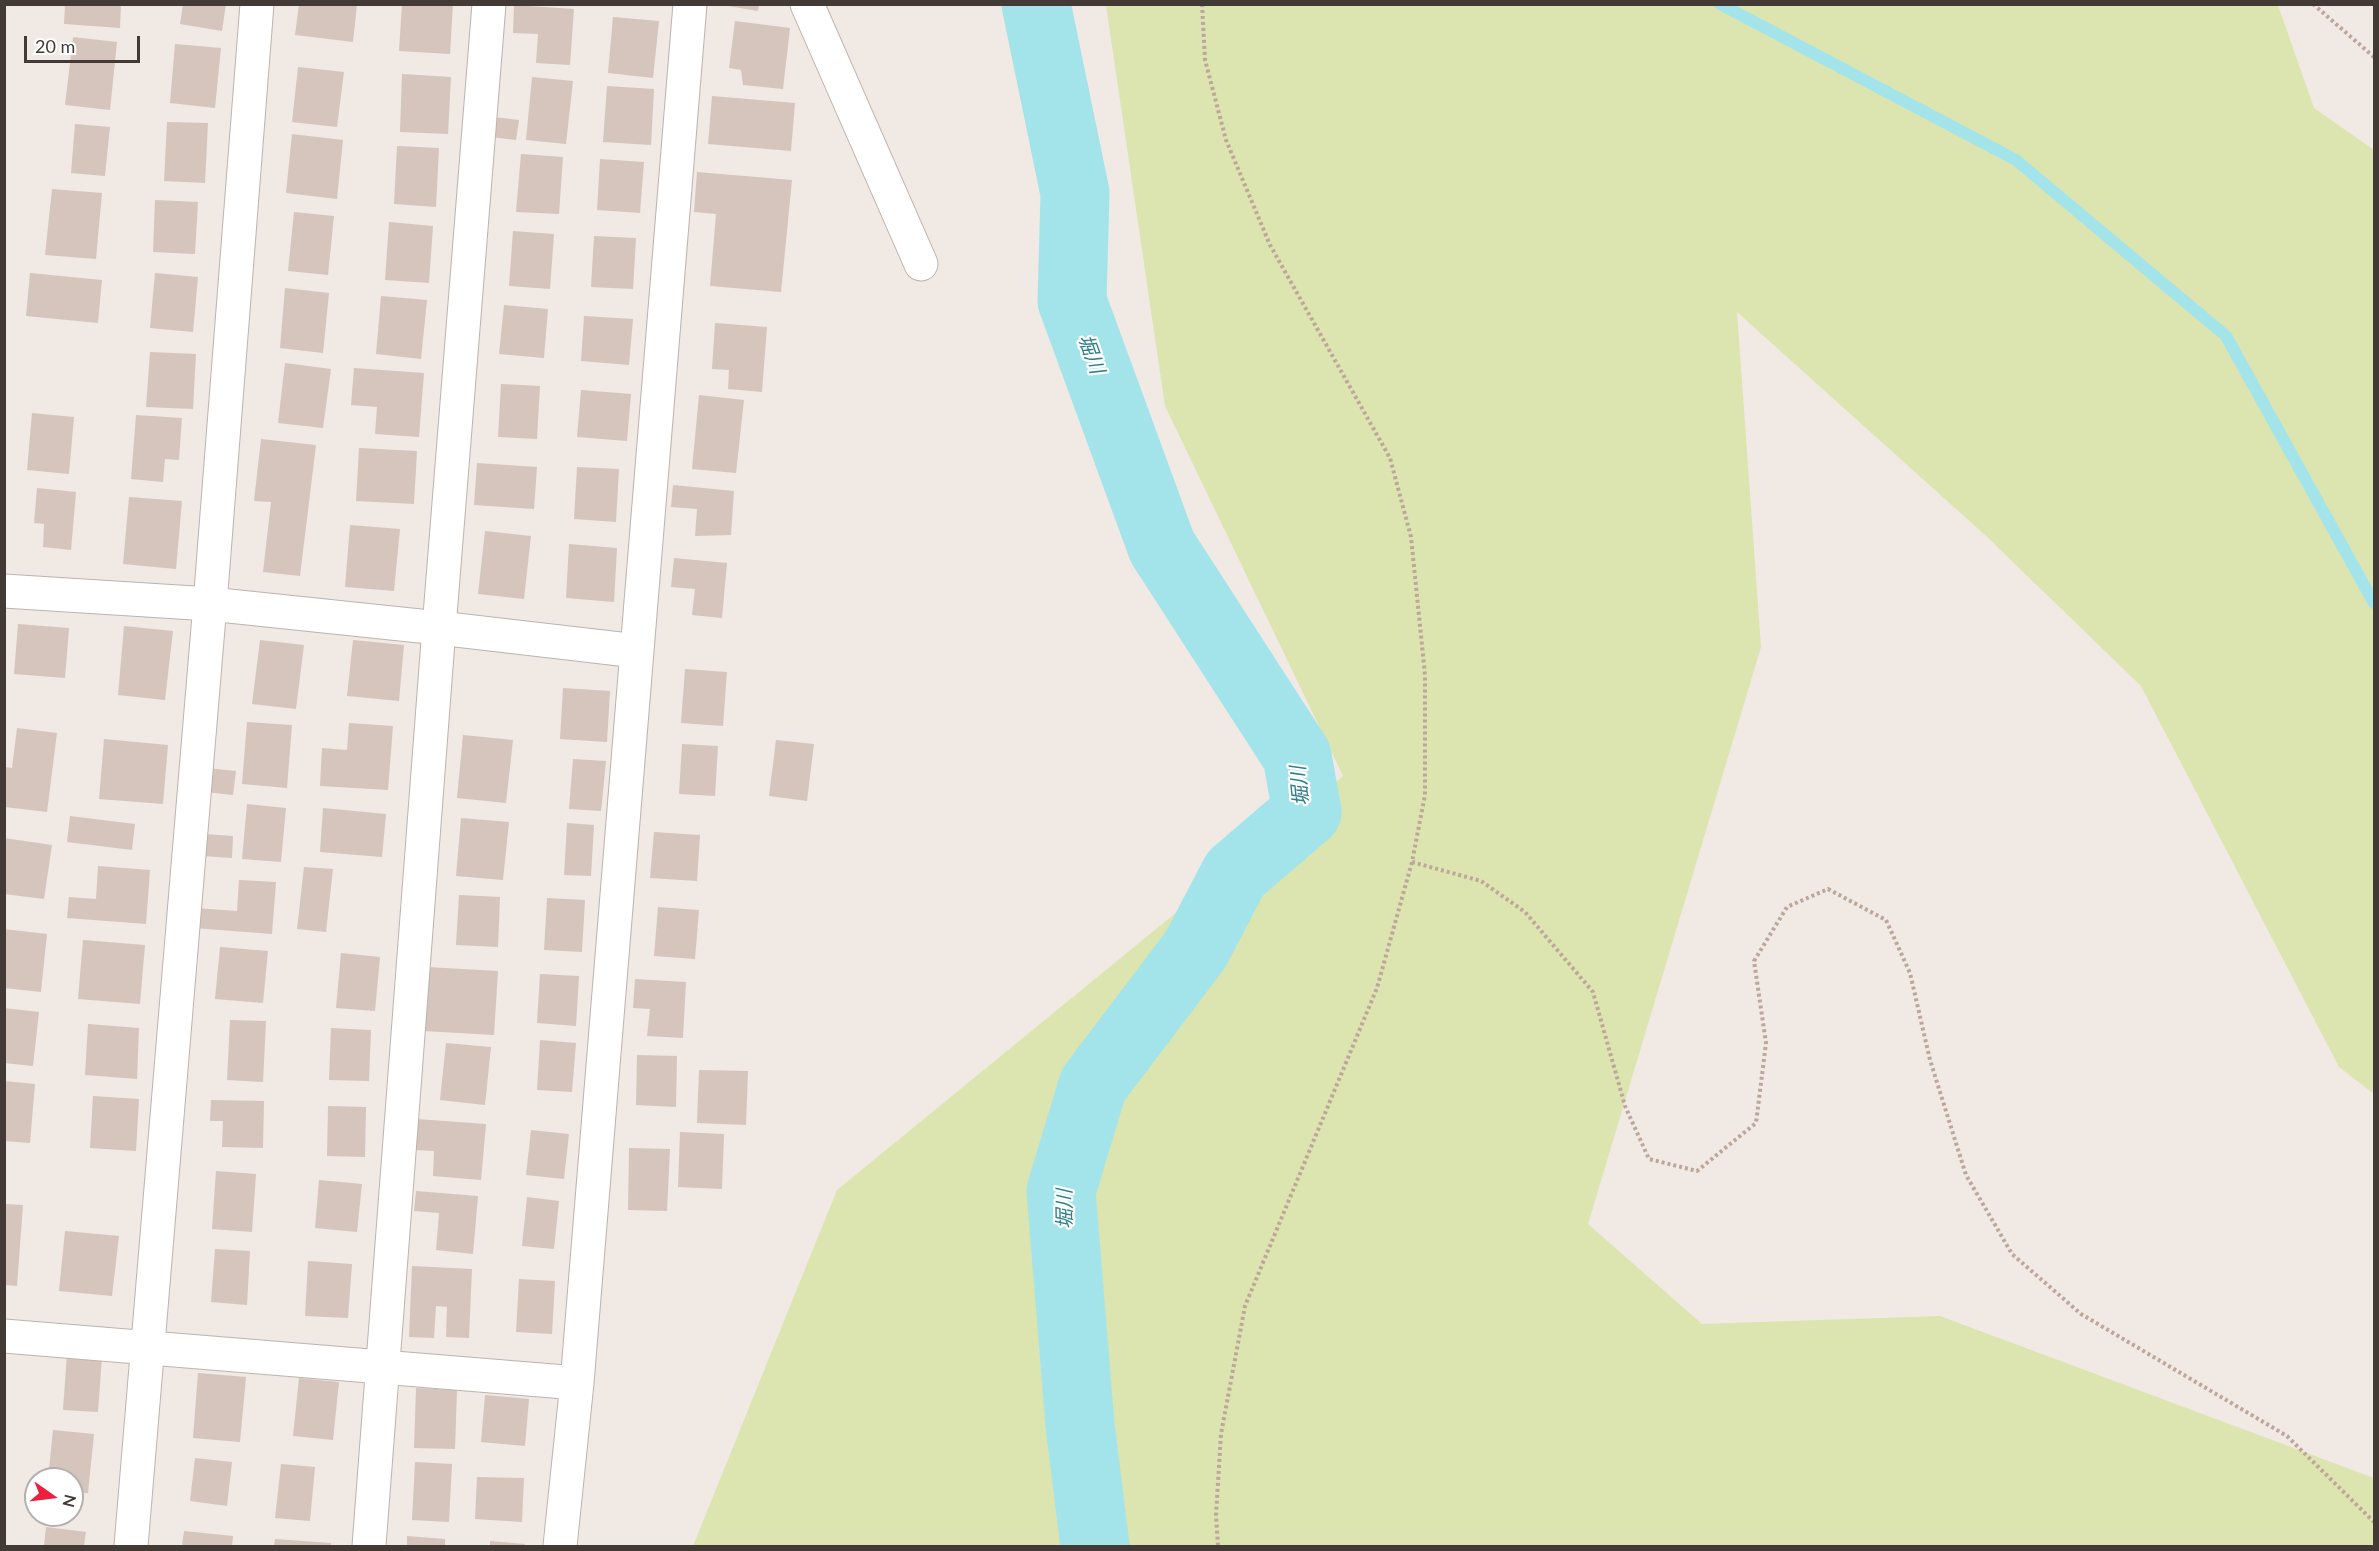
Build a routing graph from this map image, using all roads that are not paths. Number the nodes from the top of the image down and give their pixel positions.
1 (257, 4) edge
2 (489, 4) edge
3 (690, 4) edge
4 (807, 4) edge
5 (921, 264) dead end
6 (4, 591) edge
7 (210, 604) junction
8 (438, 628) junction
9 (637, 651) junction
10 (4, 1336) edge
11 (147, 1349) junction
12 (384, 1366) junction
13 (577, 1383) junction
14 (131, 1546) edge
15 (369, 1546) edge
16 (560, 1546) edge

1 - 7 street
2 - 8 street
3 - 9 street
4 - 5 street
6 - 7 street
7 - 8 street
7 - 11 street
8 - 9 street
8 - 12 street
9 - 13 street
10 - 11 street
11 - 12 street
11 - 14 street
12 - 13 street
12 - 15 street
13 - 16 street

